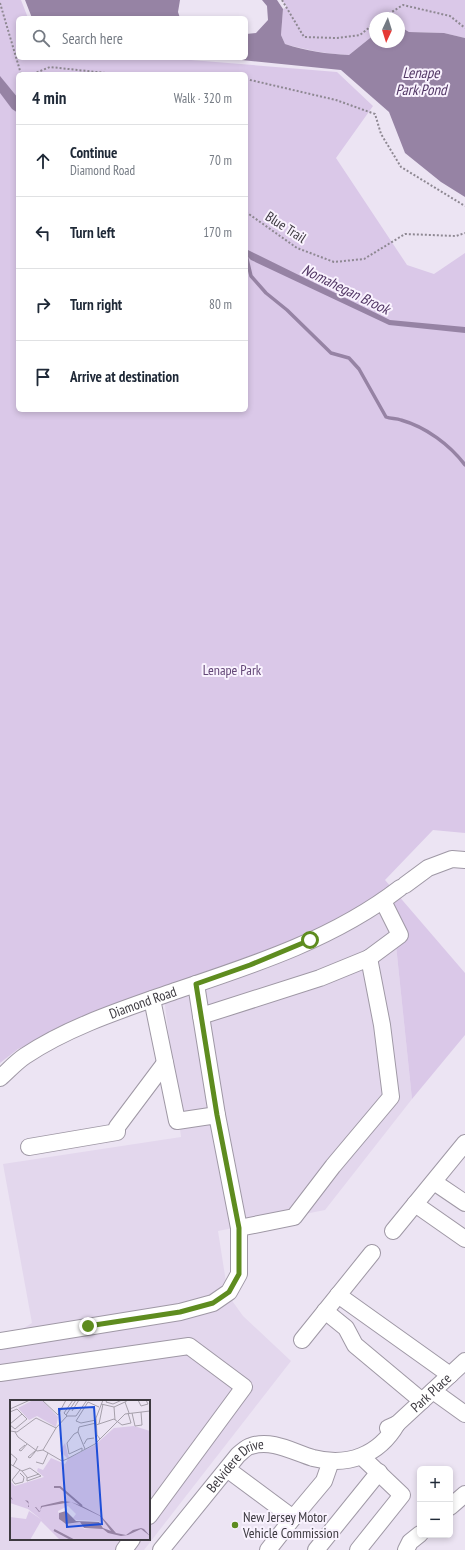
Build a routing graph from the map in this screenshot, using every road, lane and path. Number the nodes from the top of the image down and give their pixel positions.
1 (282, 0) edge
2 (0, 4) edge
3 (392, 12) edge
4 (369, 28) edge
5 (465, 28) edge
6 (16, 57) edge
7 (17, 60) edge
8 (20, 72) edge
9 (38, 72) edge
10 (96, 72) edge
11 (248, 79) edge
12 (465, 206) edge
13 (248, 213) edge
14 (465, 233) edge
15 (465, 860) edge
16 (382, 902) junction
17 (370, 958) junction
18 (196, 984) junction
19 (152, 999) junction
20 (200, 1016) junction
21 (165, 1063) junction
22 (2, 1079) edge
23 (217, 1115) junction
24 (465, 1143) edge
25 (29, 1147) dead end
26 (434, 1182) junction
27 (465, 1203) edge
28 (415, 1204) junction
29 (239, 1228) junction
30 (393, 1231) dead end
31 (465, 1239) edge
32 (372, 1253) dead end
33 (338, 1295) junction
34 (325, 1311) junction
35 (302, 1340) dead end
36 (0, 1341) edge
37 (465, 1361) edge
38 (0, 1373) edge
39 (450, 1376) junction
40 (428, 1396) junction
41 (465, 1414) edge
42 (397, 1424) joint
43 (362, 1457) junction
44 (331, 1461) junction
45 (227, 1469) junction
46 (379, 1472) junction
47 (465, 1494) edge
48 (453, 1504) edge
49 (150, 1515) edge
50 (293, 1518) junction
51 (417, 1536) edge
52 (131, 1540) edge
53 (124, 1550) edge
54 (161, 1550) edge
55 (268, 1550) edge
56 (316, 1550) edge
57 (358, 1550) edge
58 (406, 1550) edge

1 - 4 path
2 - 6 path
3 - 5 path
7 - 8 path
9 - 10 path
11 - 12 path
13 - 14 path, Blue Trail
15 - 16 street, Diamond Road
16 - 17 street
16 - 18 street, Diamond Road
17 - 20 street
17 - 29 street
18 - 19 street, Diamond Road
18 - 20 street
19 - 21 street
19 - 22 street, Diamond Road
20 - 23 street
21 - 23 street
21 - 25 street
23 - 29 street
24 - 26 street
26 - 27 street
26 - 28 street
28 - 30 street
28 - 31 street
29 - 36 street
32 - 33 street
33 - 34 street
33 - 39 street
34 - 35 street
34 - 40 street
37 - 39 street, Park Place
38 - 49 street
39 - 40 street, Park Place
40 - 41 street
40 - 42 street, Park Place
42 - 43 street, Belvidere Drive
43 - 44 street, Belvidere Drive
43 - 46 street
44 - 45 street, Belvidere Drive
44 - 50 street
45 - 50 street
45 - 54 street, Belvidere Drive
46 - 56 street
46 - 57 street
47 - 48 street
50 - 55 street
51 - 58 street
52 - 53 street

